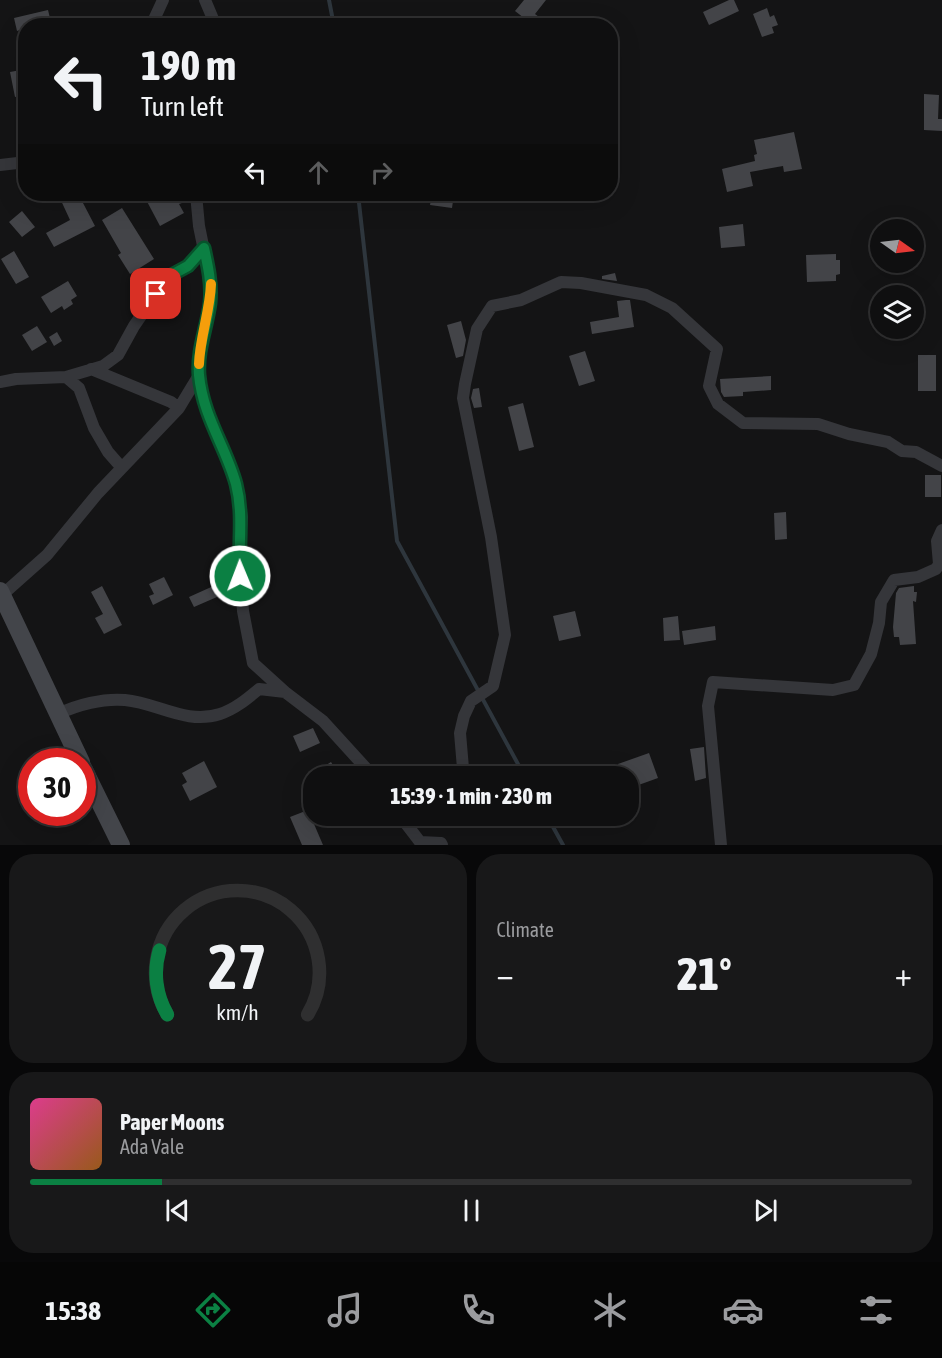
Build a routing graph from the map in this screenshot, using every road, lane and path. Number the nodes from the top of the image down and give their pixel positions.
1 (164, 0) edge
2 (205, 0) edge
3 (155, 18) edge
4 (213, 18) edge
5 (18, 163) edge
6 (0, 165) edge
7 (197, 201) edge
8 (204, 248) junction
9 (91, 369) junction
10 (199, 375) junction
11 (66, 377) junction
12 (0, 382) edge
13 (179, 408) junction
14 (942, 466) edge
15 (123, 468) junction
16 (942, 530) edge
17 (1, 593) edge
18 (285, 692) junction
19 (58, 714) junction
20 (74, 748) edge
21 (364, 766) edge
22 (463, 766) edge
23 (96, 793) edge
24 (408, 826) edge
25 (121, 845) edge
26 (442, 845) edge
27 (721, 845) edge

1 - 3 street
2 - 4 street
5 - 6 street
7 - 8 street
8 - 9 street
8 - 10 street
9 - 11 street
9 - 13 street
10 - 13 street
10 - 18 street
11 - 12 street
11 - 15 street
13 - 15 street
14 - 22 street
15 - 17 street
16 - 27 street
17 - 19 street
18 - 19 street
18 - 21 street
19 - 20 street
23 - 25 street
24 - 26 street

